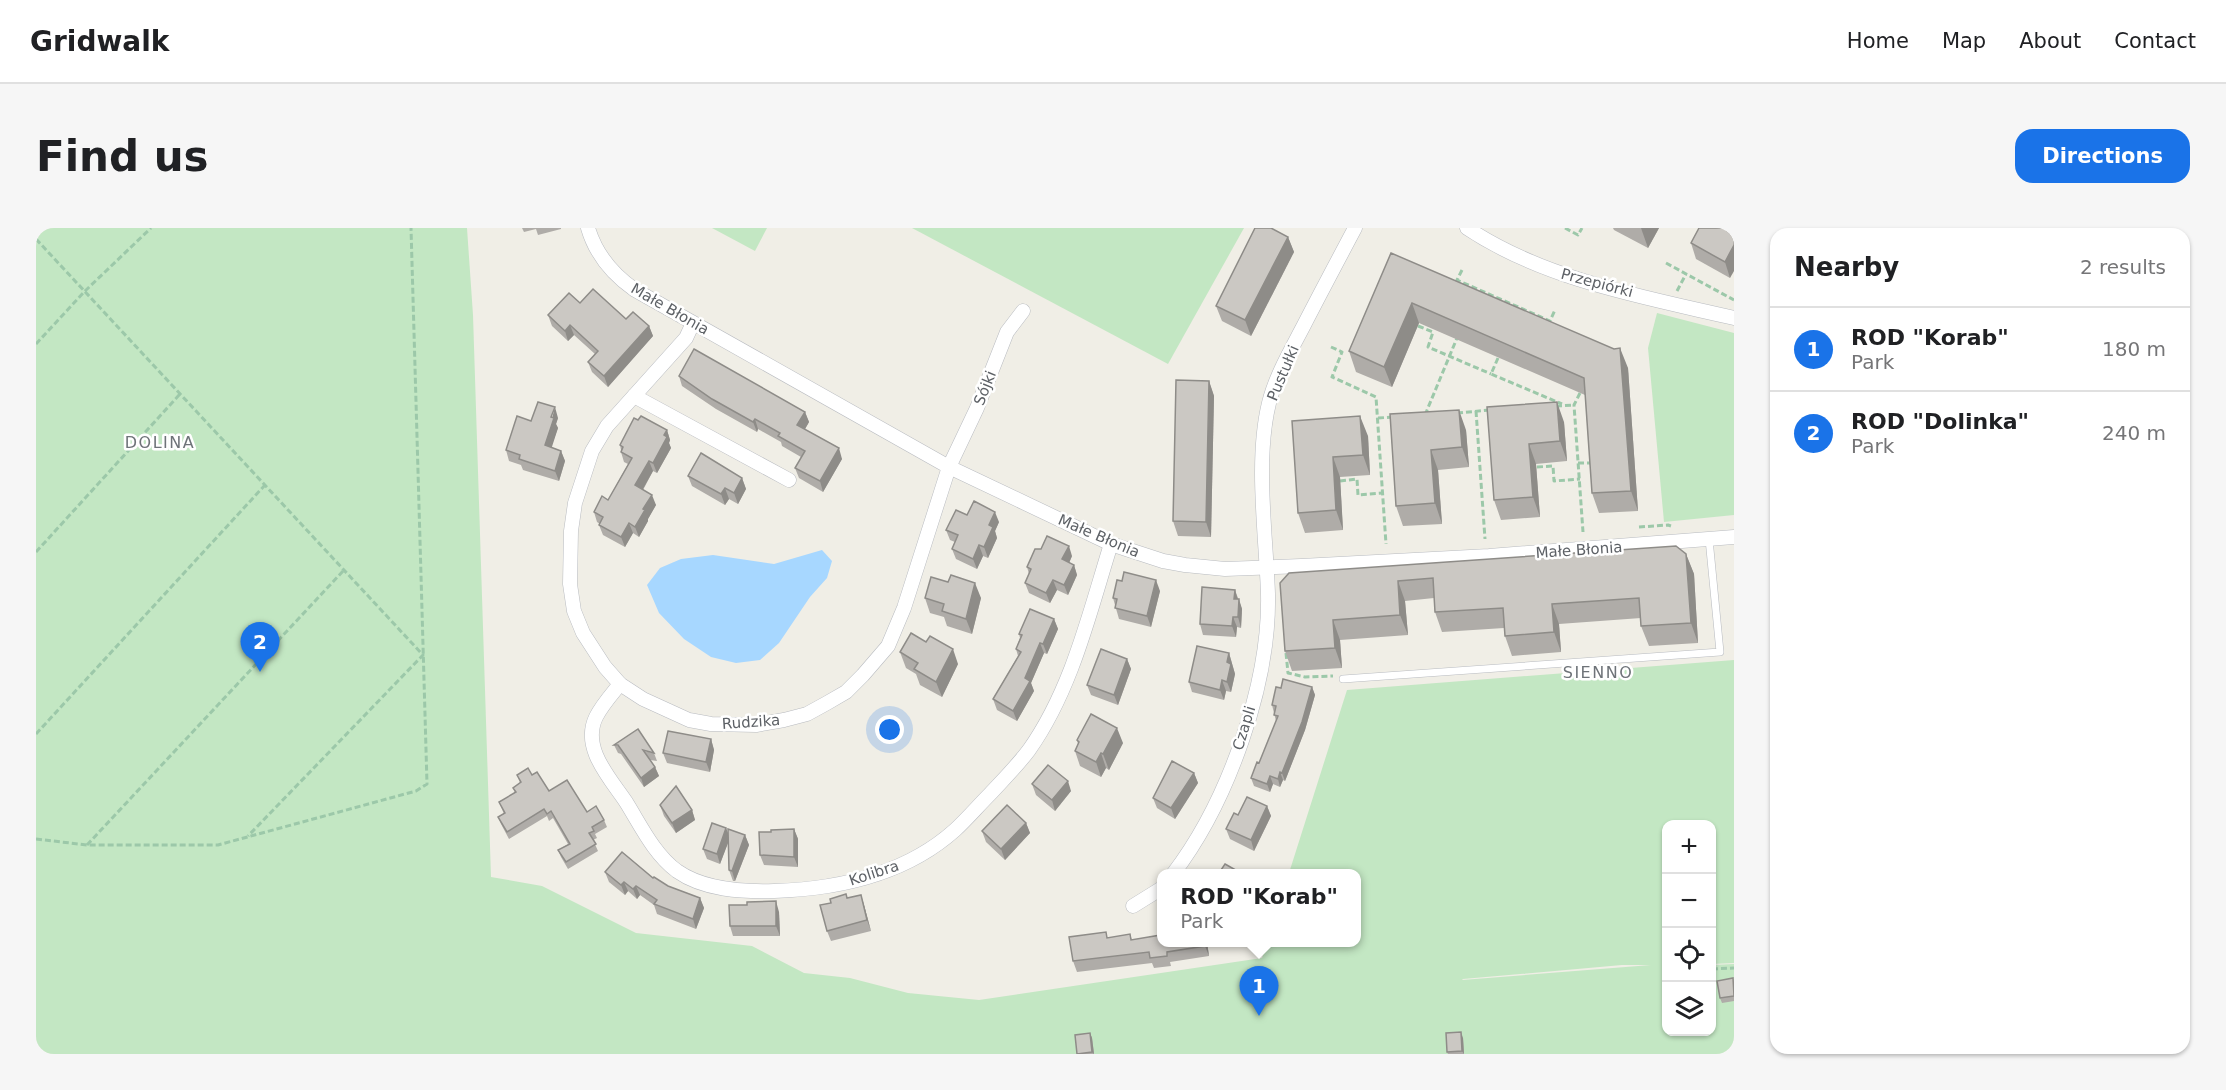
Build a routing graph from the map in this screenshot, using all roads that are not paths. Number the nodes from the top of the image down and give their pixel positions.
1 (588, 228) edge
2 (1355, 228) edge
3 (1467, 228) edge
4 (1023, 311) dead end
5 (1734, 318) edge
6 (693, 323) junction
7 (634, 396) junction
8 (949, 467) junction
9 (789, 480) dead end
10 (1734, 537) edge
11 (1709, 539) junction
12 (1112, 544) junction
13 (1267, 567) junction
14 (1343, 679) road end
15 (620, 684) junction
16 (1175, 869) edge
17 (1157, 890) edge
18 (1132, 906) dead end

1 - 6 street, Małe Błonia
2 - 13 street, Pustułki
3 - 5 street, Przepiórki
4 - 8 street, Sójki
6 - 7 street, Rudzika
6 - 8 street, Małe Błonia
7 - 9 street
7 - 15 street, Rudzika
8 - 12 street, Małe Błonia
8 - 15 street, Rudzika
10 - 11 street, Małe Błonia
11 - 13 street, Małe Błonia
11 - 14 lane
12 - 13 street, Małe Błonia
12 - 15 street, Kolibra
13 - 16 street, Czapli
17 - 18 street

